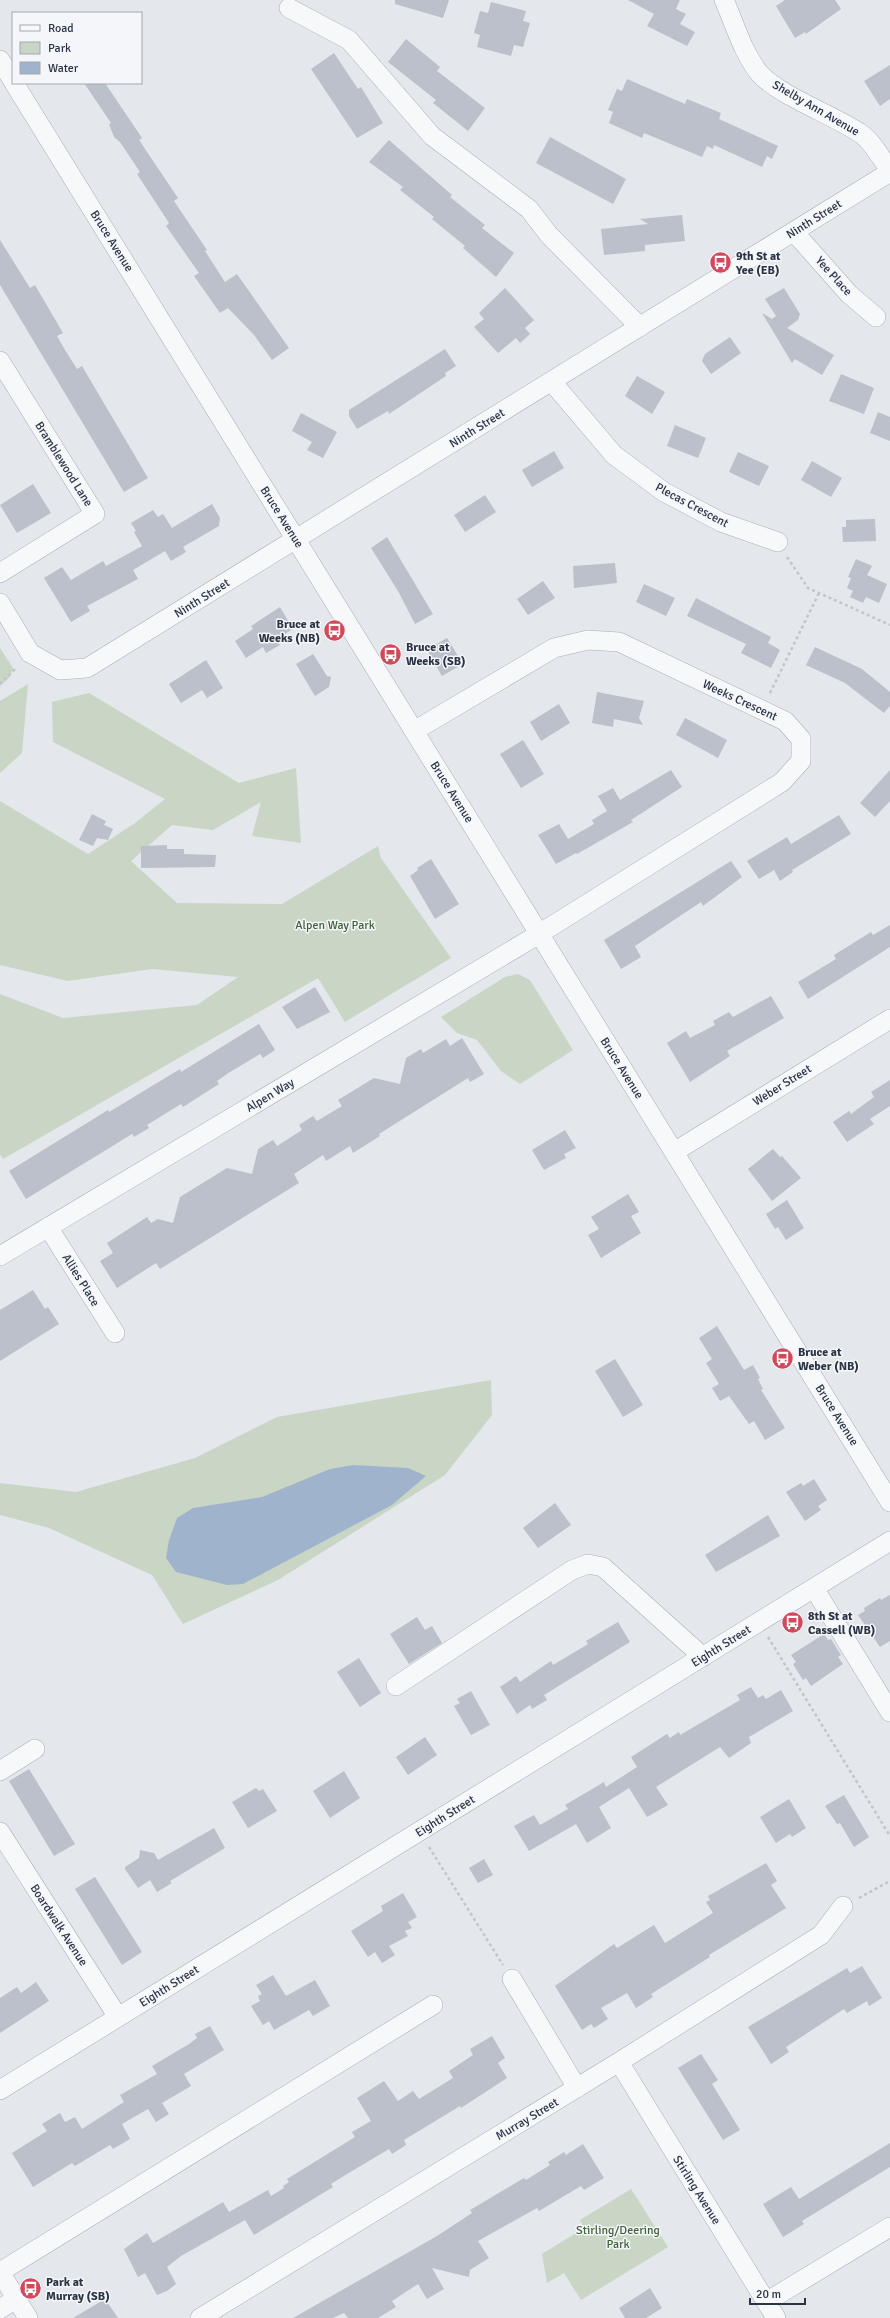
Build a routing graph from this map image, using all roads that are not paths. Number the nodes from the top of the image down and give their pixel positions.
1 (724, 0) edge
2 (288, 8) dead end
3 (0, 60) edge
4 (12, 79) edge
5 (15, 84) edge
6 (890, 171) edge
7 (794, 232) junction
8 (876, 317) dead end
9 (640, 327) junction
10 (0, 361) edge
11 (552, 382) junction
12 (296, 540) junction
13 (778, 542) road end
14 (0, 573) edge
15 (0, 603) edge
16 (414, 731) junction
17 (539, 934) junction
18 (890, 1019) edge
19 (674, 1152) junction
20 (48, 1227) junction
21 (0, 1256) edge
22 (115, 1333) dead end
23 (890, 1502) edge
24 (890, 1541) edge
25 (814, 1588) junction
26 (703, 1657) junction
27 (396, 1686) dead end
28 (890, 1712) edge
29 (35, 1749) dead end
30 (0, 1771) edge
31 (0, 1832) edge
32 (842, 1906) road end
33 (512, 1979) road end
34 (433, 2005) dead end
35 (118, 2017) junction
36 (619, 2062) junction
37 (578, 2088) junction
38 (0, 2090) edge
39 (890, 2227) edge
40 (0, 2272) edge
41 (16, 2299) junction
42 (0, 2309) edge
43 (771, 2310) edge
44 (28, 2318) edge
45 (200, 2318) edge

1 - 6 street, Shelby Ann Avenue
2 - 9 street
3 - 4 street, Bruce Avenue
5 - 12 street, Bruce Avenue
6 - 7 street, Ninth Street
7 - 8 street, Yee Place
7 - 9 street, Ninth Street
9 - 11 street, Ninth Street
10 - 14 street, Bramblewood Lane
11 - 12 street, Ninth Street
11 - 13 street, Plecas Crescent
12 - 15 street, Ninth Street
12 - 16 street, Bruce Avenue
16 - 17 street, Bruce Avenue
16 - 17 street, Weeks Crescent
17 - 19 street, Bruce Avenue
17 - 20 street, Alpen Way
18 - 19 street, Weber Street
19 - 23 street, Bruce Avenue
20 - 21 street, Alpen Way
20 - 22 street, Allies Place
24 - 25 street, Eighth Street
25 - 26 street, Eighth Street
25 - 28 street
26 - 27 street
26 - 35 street, Eighth Street
29 - 30 street
31 - 35 street, Boardwalk Avenue
32 - 36 street, Murray Street
33 - 37 street
34 - 40 street
35 - 38 street, Eighth Street
36 - 37 street, Murray Street
36 - 43 street, Stirling Avenue
37 - 45 street, Murray Street
39 - 43 street
40 - 41 street
41 - 42 street
41 - 44 street

